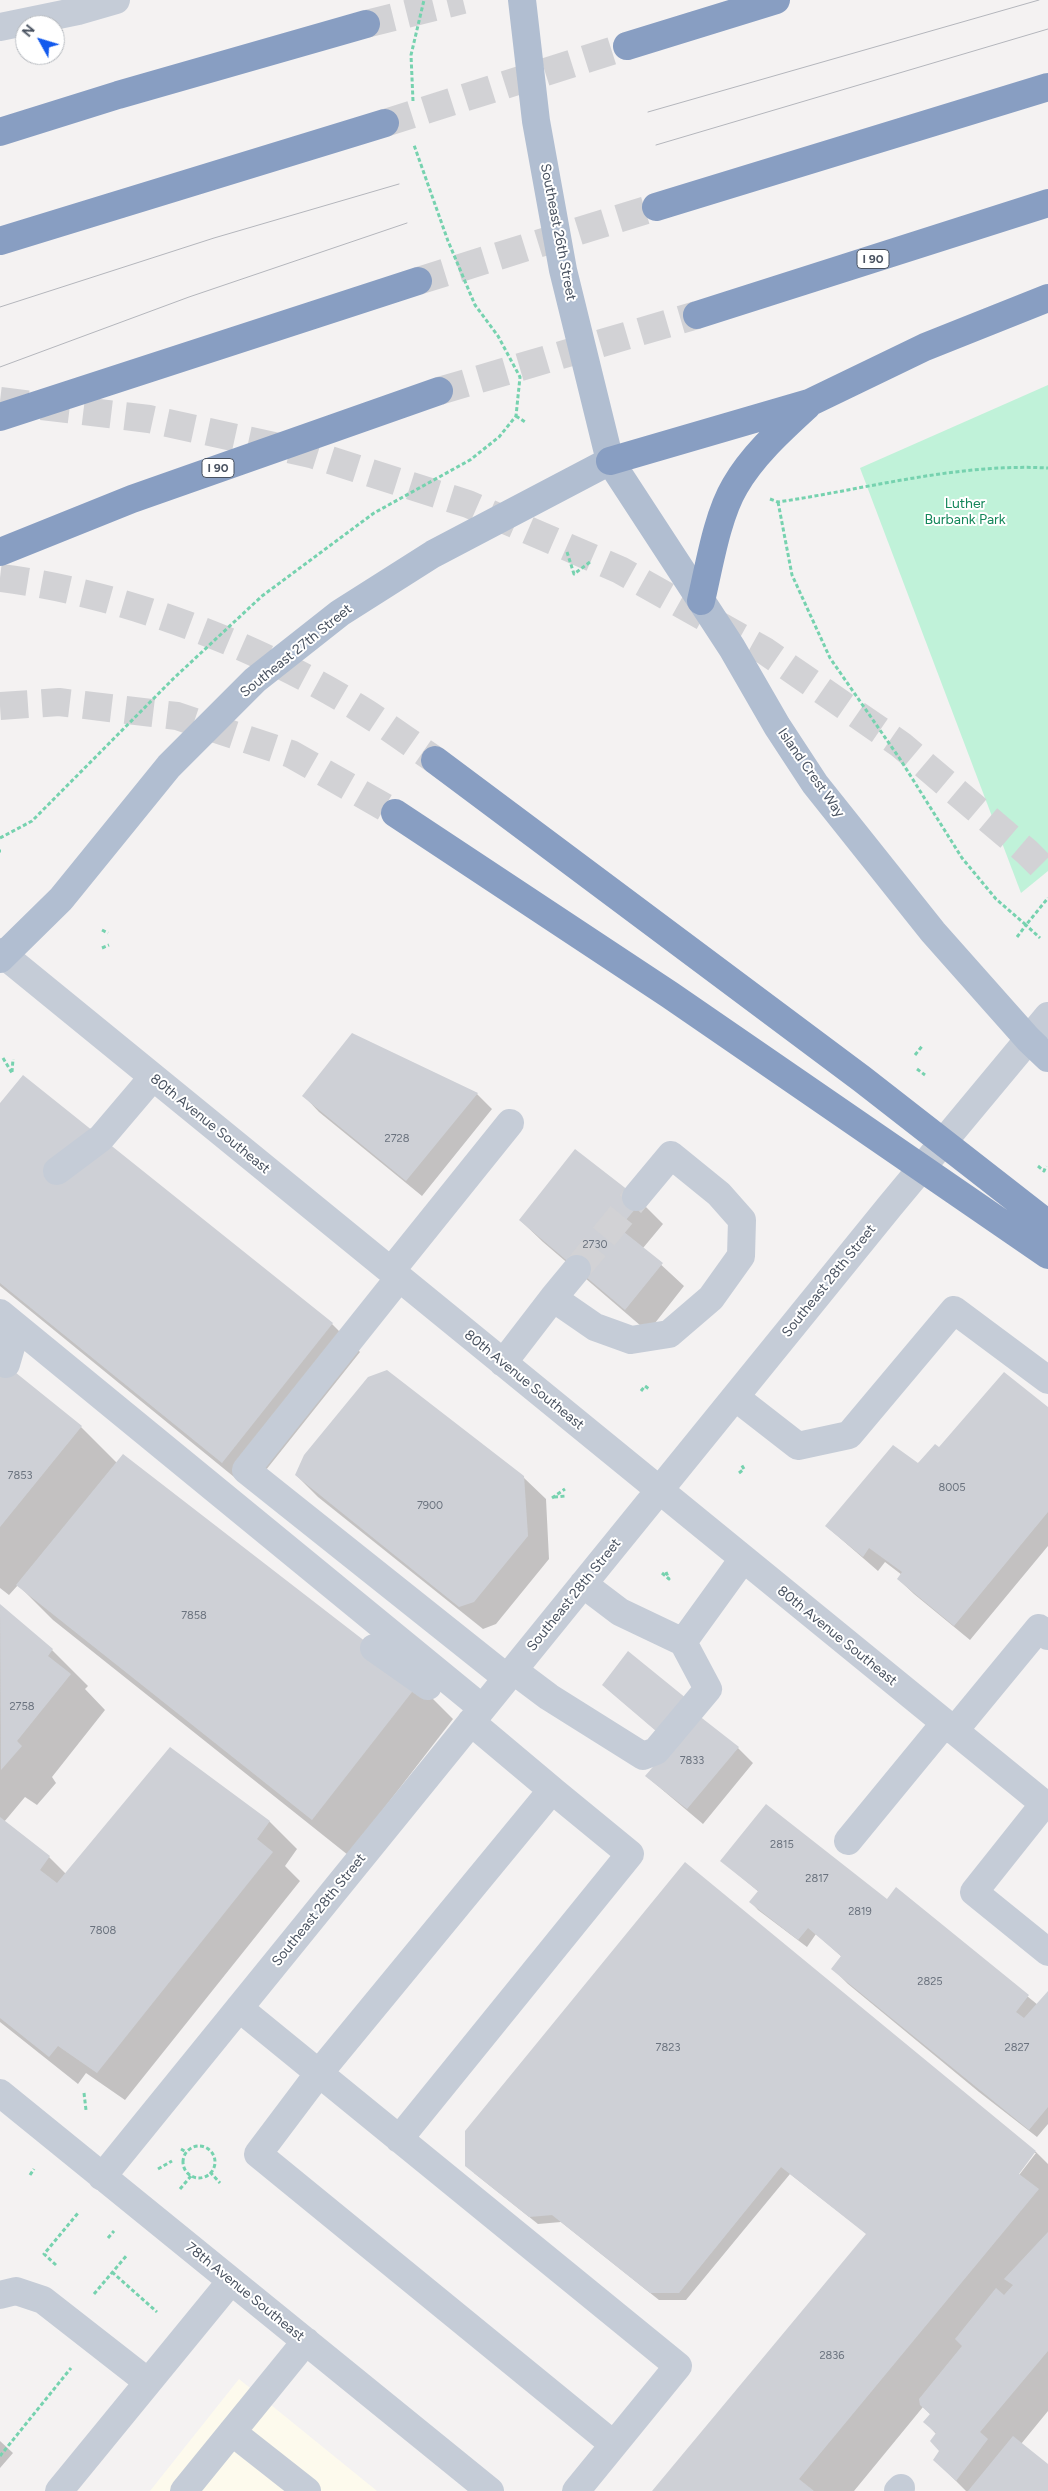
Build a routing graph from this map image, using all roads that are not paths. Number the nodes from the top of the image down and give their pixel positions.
1 (116, 0) edge
2 (522, 0) edge
3 (776, 0) edge
4 (366, 24) tunnel mouth
5 (0, 27) edge
6 (627, 46) tunnel mouth
7 (1048, 87) edge
8 (385, 123) tunnel mouth
9 (0, 132) edge
10 (1048, 203) edge
11 (656, 207) tunnel mouth
12 (0, 241) edge
13 (418, 281) tunnel mouth
14 (1048, 298) edge
15 (698, 315) tunnel mouth
16 (439, 391) tunnel mouth
17 (810, 403) junction
18 (0, 417) edge
19 (610, 461) junction
20 (0, 552) edge
21 (701, 601) junction
22 (435, 760) tunnel mouth
23 (395, 813) tunnel mouth
24 (1, 955) edge
25 (1048, 1016) edge
26 (1028, 1039) junction
27 (1048, 1058) edge
28 (152, 1078) junction
29 (510, 1123) dead end
30 (57, 1171) dead end
31 (636, 1197) tunnel mouth
32 (1048, 1224) edge
33 (1048, 1255) edge
34 (577, 1270) tunnel mouth
35 (395, 1274) junction
36 (553, 1298) junction
37 (0, 1313) edge
38 (0, 1338) edge
39 (503, 1363) junction
40 (6, 1364) dead end
41 (1048, 1380) edge
42 (735, 1397) junction
43 (659, 1490) junction
44 (743, 1560) junction
45 (583, 1584) junction
46 (1045, 1627) edge
47 (683, 1642) junction
48 (374, 1648) dead end
49 (510, 1674) junction
50 (428, 1686) dead end
51 (477, 1715) junction
52 (950, 1727) junction
53 (552, 1790) junction
54 (1046, 1805) edge
55 (848, 1841) dead end
56 (1048, 1952) edge
57 (239, 2008) junction
58 (319, 2074) junction
59 (0, 2093) edge
60 (399, 2138) junction
61 (102, 2177) junction
62 (232, 2281) junction
63 (0, 2295) edge
64 (306, 2341) junction
65 (148, 2382) junction
66 (232, 2432) junction
67 (613, 2444) junction
68 (60, 2491) edge
69 (184, 2491) edge
70 (307, 2491) edge
71 (490, 2491) edge
72 (576, 2491) edge

1 - 5 street
2 - 19 main road, Southeast 26th Street
3 - 6 highway
4 - 9 highway
7 - 11 highway
8 - 12 highway
10 - 15 highway, I 90
13 - 18 highway
14 - 17 highway
16 - 20 highway, I 90
17 - 19 highway
17 - 21 highway
19 - 21 main road, Island Crest Way
19 - 24 main road, Southeast 27th Street
21 - 26 main road, Island Crest Way
22 - 32 highway
23 - 33 highway
24 - 28 street, 80th Avenue Southeast
25 - 26 street, Southeast 28th Street
26 - 27 main road, Island Crest Way
26 - 42 street, Southeast 28th Street
28 - 30 street
28 - 35 street, 80th Avenue Southeast
29 - 35 street
31 - 36 street
34 - 36 street
35 - 39 street, 80th Avenue Southeast
35 - 49 street
36 - 39 street
37 - 51 street
38 - 40 street
39 - 43 street, 80th Avenue Southeast
41 - 42 street
42 - 43 street, Southeast 28th Street
43 - 44 street, 80th Avenue Southeast
43 - 45 street, Southeast 28th Street
44 - 47 street
44 - 52 street, 80th Avenue Southeast
45 - 47 street
45 - 49 street, Southeast 28th Street
46 - 52 street
47 - 49 street
48 - 50 street
49 - 51 street, Southeast 28th Street
51 - 53 street
51 - 57 street, Southeast 28th Street
52 - 54 street, 80th Avenue Southeast
52 - 55 street
53 - 58 street
53 - 60 street
54 - 56 street
57 - 58 street
57 - 61 street, Southeast 28th Street
58 - 60 street
58 - 67 street
59 - 61 street, 78th Avenue Southeast
60 - 67 street
61 - 62 street, 78th Avenue Southeast
62 - 64 street, 78th Avenue Southeast
62 - 65 street
63 - 65 street
64 - 66 street
64 - 71 street, 78th Avenue Southeast
65 - 68 street
66 - 69 street
66 - 70 street
67 - 72 street

